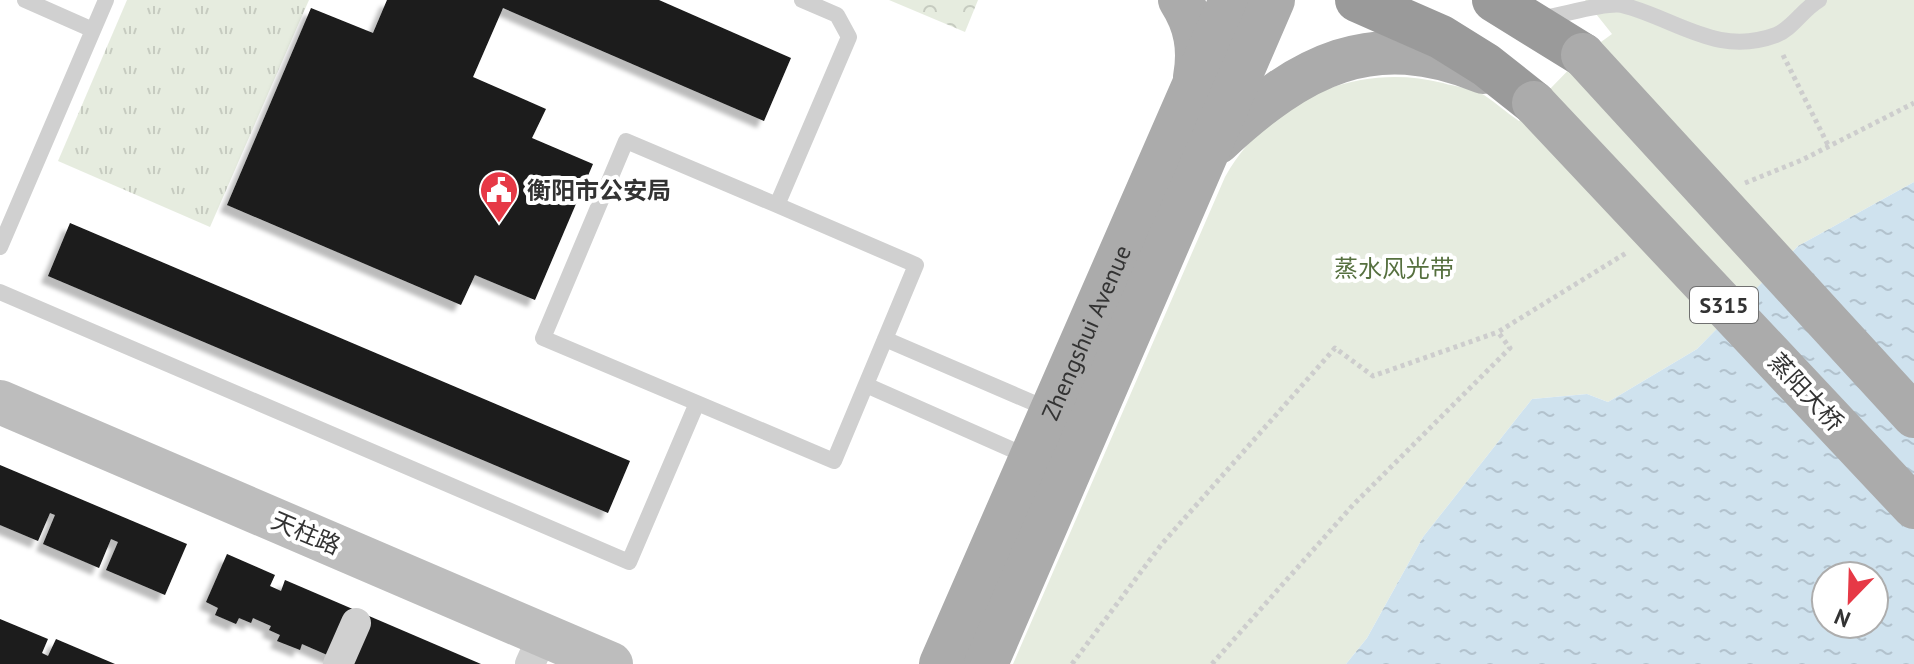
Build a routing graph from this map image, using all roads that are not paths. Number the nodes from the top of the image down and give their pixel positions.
1 (25, 0) edge
2 (106, 0) edge
3 (802, 0) edge
4 (1180, 0) edge
5 (1231, 0) edge
6 (1273, 0) edge
7 (1357, 0) edge
8 (1494, 0) edge
9 (1819, 0) edge
10 (1542, 8) edge
11 (93, 30) junction
12 (1583, 55) junction
13 (1193, 87) junction
14 (1534, 103) junction
15 (1207, 151) junction
16 (777, 205) junction
17 (0, 247) edge
18 (0, 292) edge
19 (885, 339) junction
20 (866, 385) junction
21 (0, 402) edge
22 (697, 403) junction
23 (1051, 411) junction
24 (1914, 416) edge
25 (1054, 455) junction
26 (1914, 507) edge
27 (356, 623) dead end
28 (537, 649) edge
29 (338, 664) edge
30 (611, 664) edge
31 (941, 664) edge
32 (986, 664) edge

1 - 11 lane
2 - 11 lane
3 - 16 lane
4 - 13 main road
5 - 13 main road, Zhengshui Avenue
6 - 15 main road, Zhengshui Avenue
7 - 14 highway
8 - 12 highway
9 - 10 lane
10 - 12 main road
11 - 17 lane
12 - 24 main road, S315, bridge
13 - 23 main road, Zhengshui Avenue
14 - 15 main road, 蒸阳大桥
14 - 26 main road, 蒸阳大桥 / S315, bridge
15 - 25 main road, Zhengshui Avenue
16 - 19 lane
16 - 22 lane
18 - 22 lane
19 - 20 lane
19 - 23 lane
20 - 22 lane
20 - 25 lane
21 - 28 street, 天柱路
23 - 25 main road, Zhengshui Avenue
25 - 31 main road, Zhengshui Avenue
25 - 32 main road, Zhengshui Avenue
27 - 29 street
28 - 30 street, 天柱路

